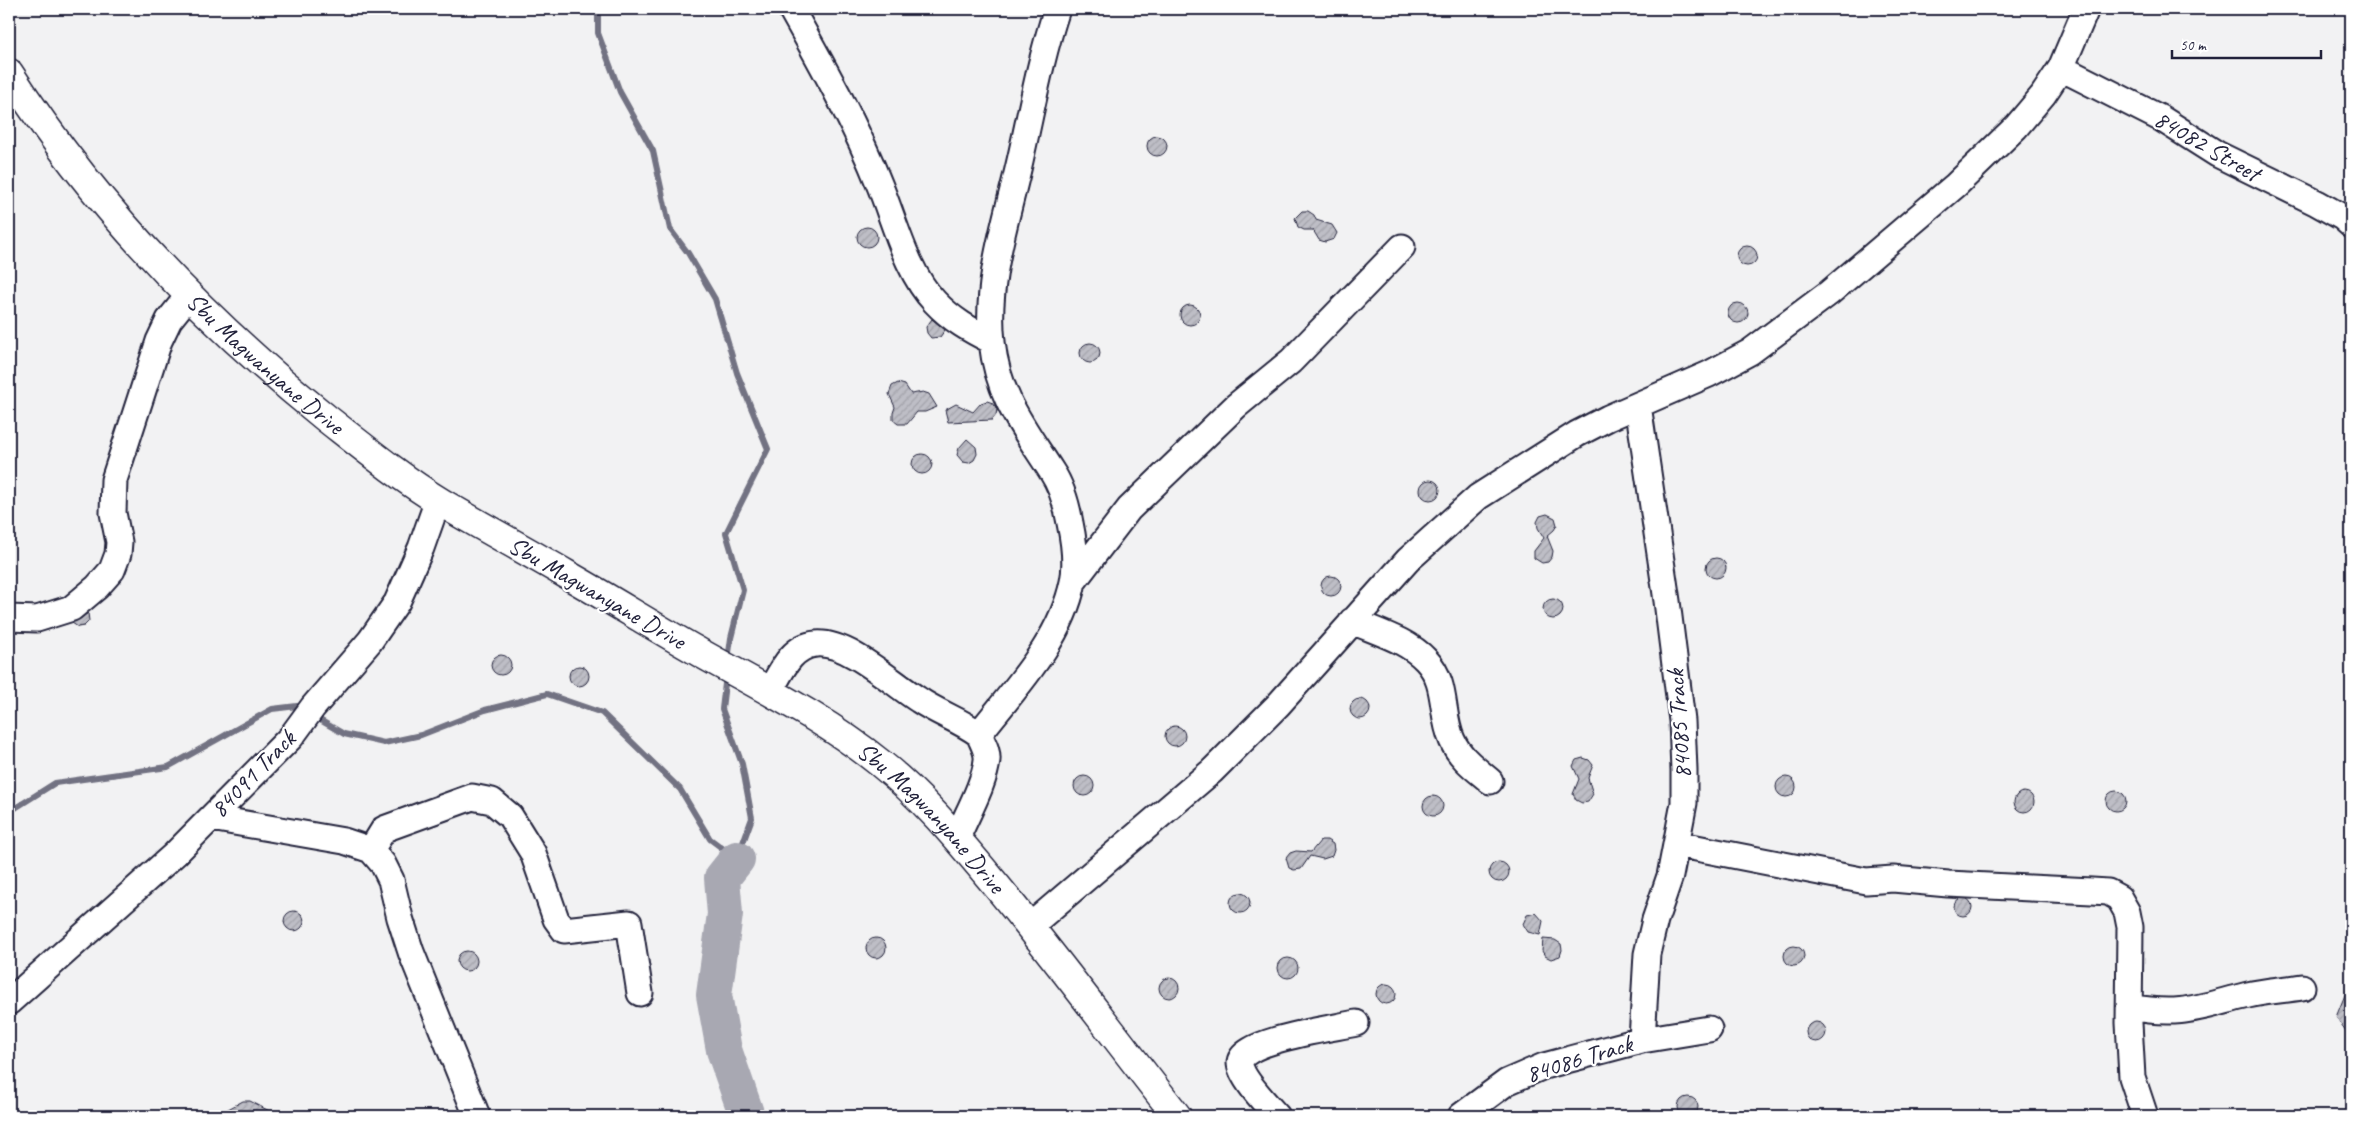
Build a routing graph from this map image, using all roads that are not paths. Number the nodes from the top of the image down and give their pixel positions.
1 (792, 9) edge
2 (1057, 9) edge
3 (2086, 9) edge
4 (2061, 68) junction
5 (9, 73) edge
6 (2351, 225) edge
7 (1402, 247) dead end
8 (189, 295) junction
9 (992, 341) junction
10 (1638, 405) junction
11 (438, 500) junction
12 (1073, 582) junction
13 (9, 618) edge
14 (1352, 621) junction
15 (764, 687) junction
16 (979, 734) junction
17 (1490, 781) dead end
18 (211, 818) junction
19 (957, 838) junction
20 (1676, 844) junction
21 (371, 850) junction
22 (1030, 926) junction
23 (2302, 987) dead end
24 (640, 993) dead end
25 (9, 1002) edge
26 (2130, 1007) junction
27 (1356, 1023) dead end
28 (1709, 1029) dead end
29 (1642, 1040) junction
30 (477, 1116) edge
31 (1177, 1116) edge
32 (1277, 1116) edge
33 (1461, 1116) edge
34 (2145, 1116) edge

1 - 9 street
2 - 9 street
3 - 4 street
4 - 6 street, 84082 Street
4 - 10 street
5 - 8 main road, Sbu Magwanyane Drive
7 - 12 street
8 - 11 main road, Sbu Magwanyane Drive
8 - 13 street
9 - 12 street
10 - 14 street
10 - 20 street, 84085 Track
11 - 15 main road, Sbu Magwanyane Drive
11 - 18 street, 84091 Track
12 - 16 street
14 - 17 street
14 - 22 street
15 - 16 street
15 - 19 main road, Sbu Magwanyane Drive
16 - 19 street
18 - 21 street
18 - 25 street, 84091 Track
19 - 22 main road, Sbu Magwanyane Drive
20 - 26 street
20 - 29 street, 84085 Track
21 - 24 street
21 - 30 street
22 - 31 main road, Sbu Magwanyane Drive
23 - 26 street
26 - 34 street
27 - 32 street
28 - 29 street, 84086 Track
29 - 33 street, 84086 Track

